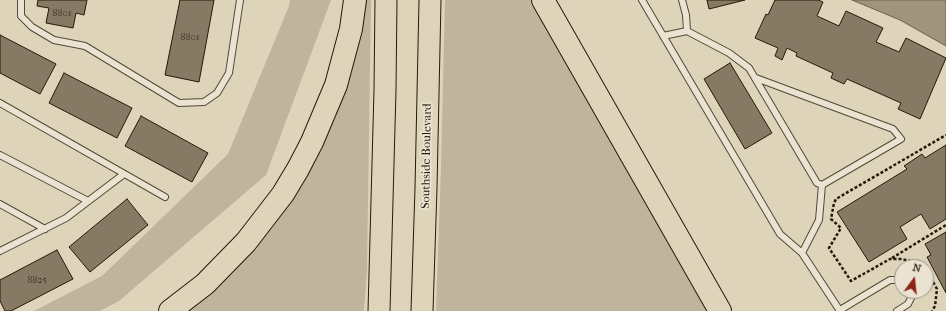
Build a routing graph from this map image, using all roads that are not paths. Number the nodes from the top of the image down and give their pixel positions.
1 (21, 0) edge
2 (240, 0) edge
3 (355, 0) edge
4 (386, 0) edge
5 (430, 0) edge
6 (543, 0) edge
7 (642, 0) edge
8 (682, 0) edge
9 (687, 31) junction
10 (663, 36) junction
11 (756, 78) junction
12 (0, 102) edge
13 (0, 155) edge
14 (124, 174) junction
15 (822, 185) junction
16 (165, 197) dead end
17 (88, 201) junction
18 (0, 204) edge
19 (45, 229) junction
20 (0, 251) edge
21 (802, 252) junction
22 (894, 280) edge
23 (910, 299) edge
24 (170, 311) edge
25 (379, 311) edge
26 (422, 311) edge
27 (720, 311) edge
28 (840, 311) edge
29 (897, 311) edge

1 - 2 lane
3 - 24 highway
4 - 25 highway
5 - 26 highway, Southside Boulevard
6 - 27 highway
7 - 10 lane
8 - 9 lane
9 - 10 lane
9 - 11 lane
10 - 21 lane
11 - 15 lane
11 - 15 lane
12 - 14 lane
13 - 17 lane
14 - 16 lane
14 - 17 lane
15 - 21 lane
17 - 19 lane
18 - 19 lane
19 - 20 lane
21 - 28 lane
22 - 28 lane
23 - 29 lane

